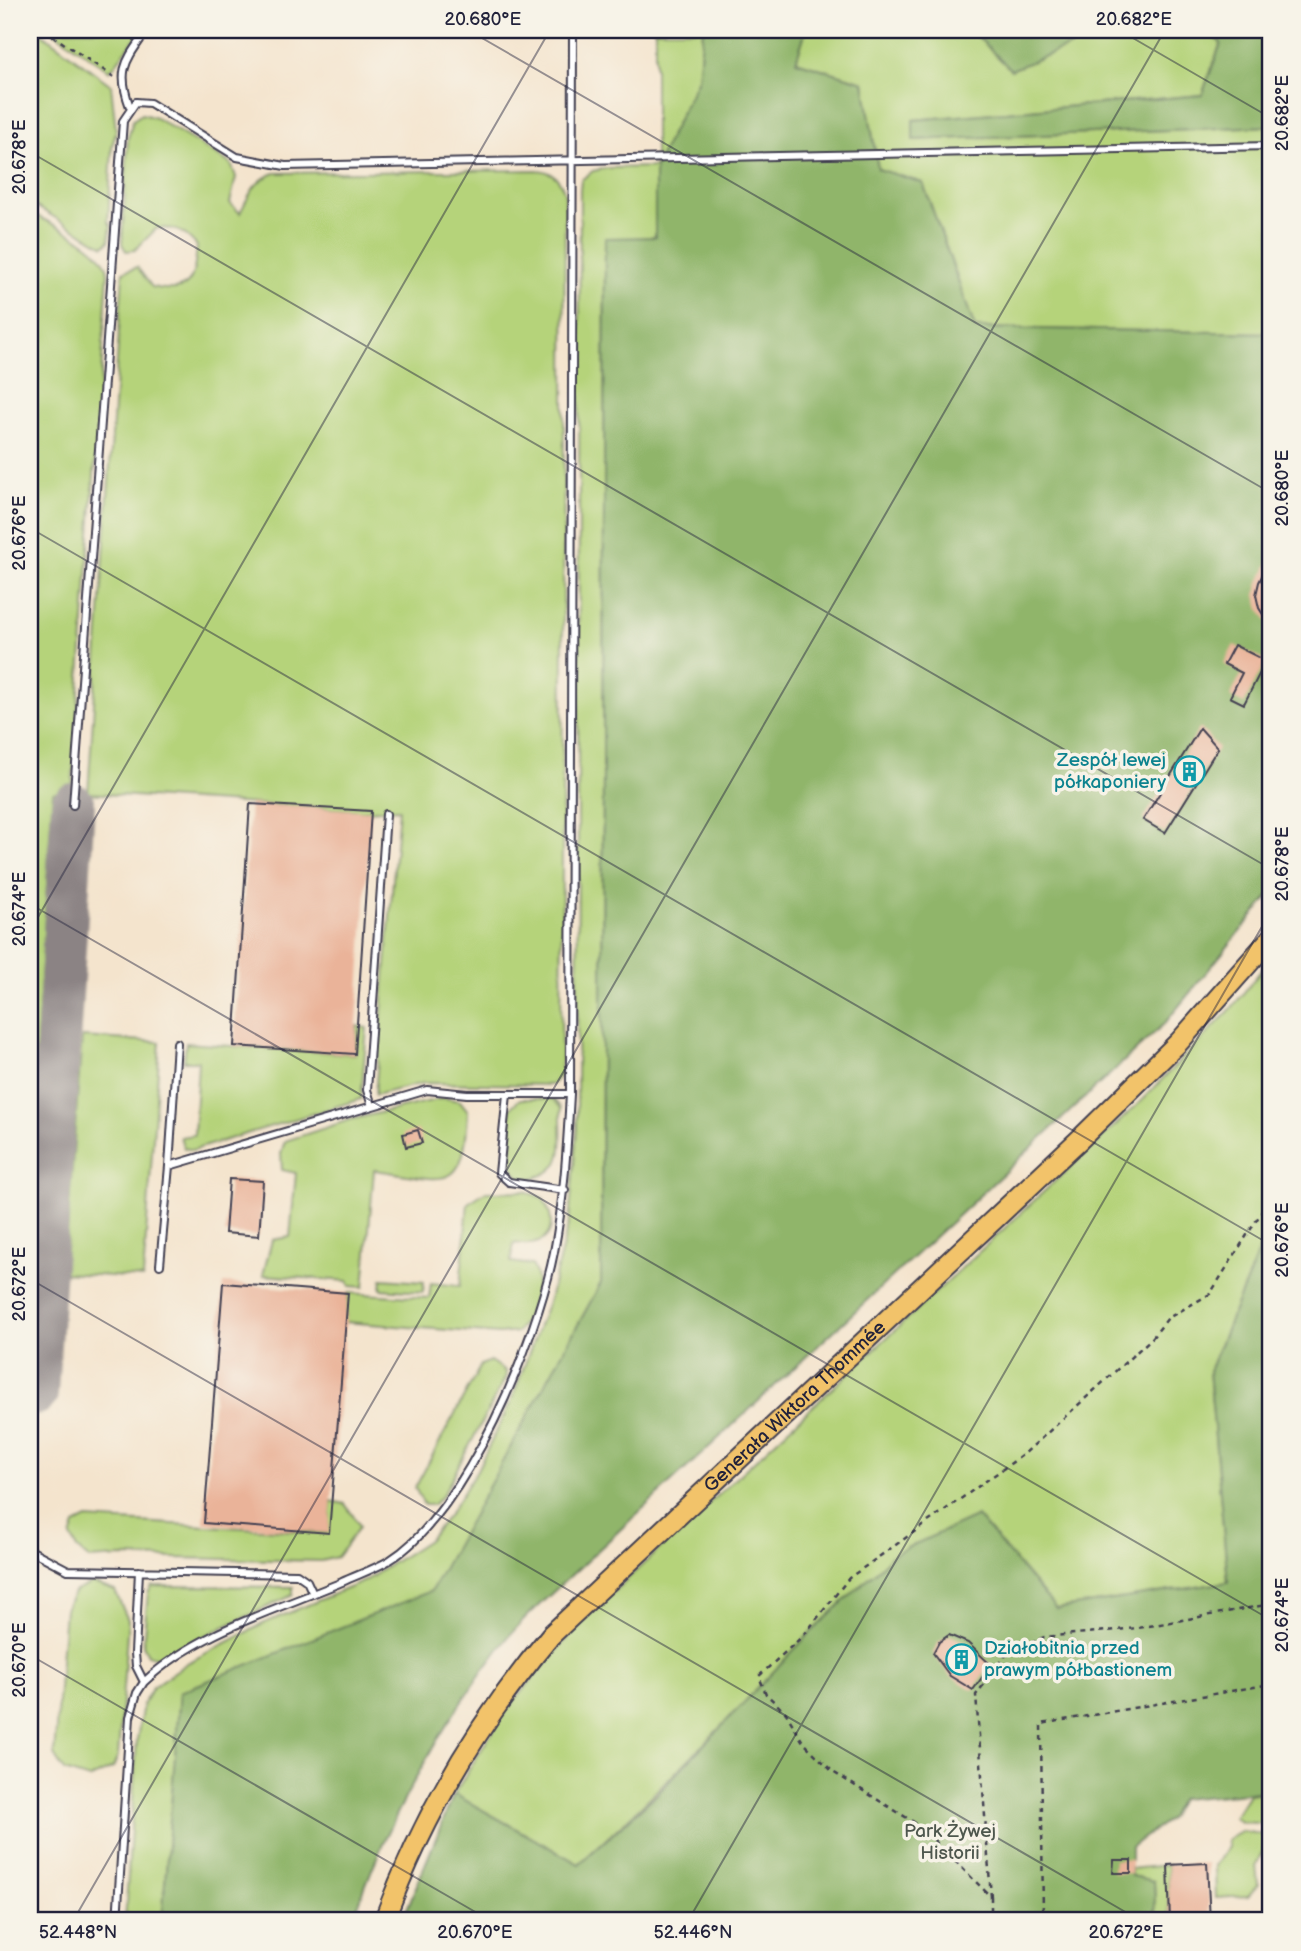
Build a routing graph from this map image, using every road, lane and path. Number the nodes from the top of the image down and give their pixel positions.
1 (44, 30) edge
2 (147, 30) edge
3 (573, 30) edge
4 (123, 84) junction
5 (130, 107) junction
6 (1271, 146) edge
7 (572, 161) junction
8 (73, 804) dead end
9 (386, 814) dead end
10 (1271, 939) edge
11 (177, 1043) dead end
12 (507, 1094) junction
13 (570, 1094) junction
14 (372, 1106) junction
15 (169, 1166) junction
16 (565, 1190) junction
17 (1271, 1197) edge
18 (160, 1265) dead end
19 (1271, 1387) edge
20 (1271, 1439) edge
21 (30, 1550) edge
22 (139, 1571) junction
23 (313, 1594) junction
24 (1271, 1604) edge
25 (144, 1682) junction
26 (1271, 1684) edge
27 (1271, 1877) edge
28 (991, 1897) junction
29 (117, 1921) edge
30 (384, 1921) edge
31 (991, 1921) edge
32 (1043, 1921) edge
33 (1266, 1921) edge

1 - 4 path
2 - 4 lane
3 - 7 lane
4 - 5 lane
5 - 7 lane
5 - 8 lane
6 - 7 lane
7 - 13 lane
9 - 14 lane
10 - 30 main road, Generała Wiktora Thommée
11 - 15 lane
12 - 13 lane
12 - 14 lane
12 - 16 lane
13 - 16 lane
14 - 15 lane
15 - 18 lane
16 - 23 lane
17 - 28 path
19 - 20 path
21 - 22 lane
22 - 23 lane
22 - 25 lane
23 - 25 lane
24 - 28 path
25 - 29 lane
26 - 32 path
27 - 33 lane
28 - 31 path

